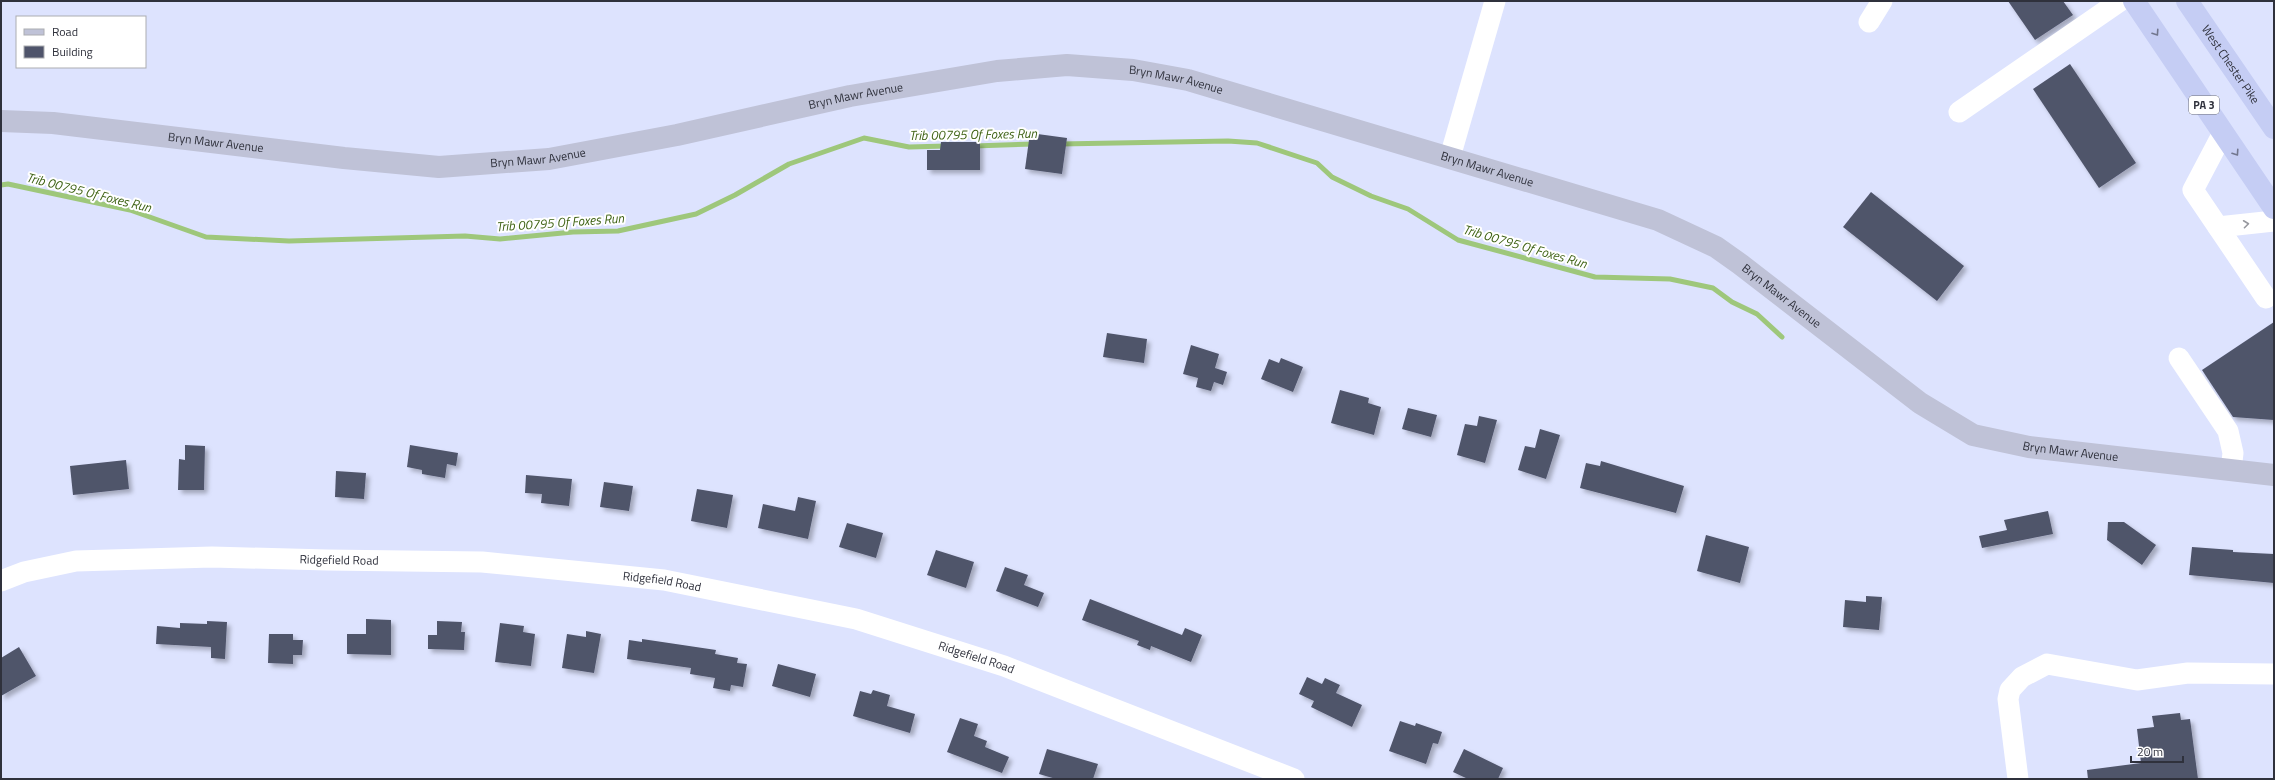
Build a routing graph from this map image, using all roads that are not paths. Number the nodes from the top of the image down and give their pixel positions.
1 (1494, 1) edge
2 (1882, 1) edge
3 (2120, 1) edge
4 (2134, 1) edge
5 (2187, 1) edge
6 (1869, 22) dead end
7 (1959, 112) dead end
8 (1, 120) edge
9 (2274, 128) edge
10 (2223, 133) junction
11 (1450, 157) junction
12 (2274, 208) edge
13 (2274, 220) edge
14 (2218, 227) junction
15 (2266, 298) dead end
16 (2179, 358) dead end
17 (2231, 470) junction
18 (2274, 474) edge
19 (1, 581) edge
20 (2274, 674) edge
21 (1263, 773) edge
22 (1294, 779) edge
23 (2018, 779) edge

1 - 11 street
2 - 6 street
3 - 7 street
4 -> 10 highway, PA 3
5 - 9 highway, West Chester Pike
8 - 11 main road, Bryn Mawr Avenue
10 -> 12 highway, PA 3
10 - 14 street
11 - 17 main road, Bryn Mawr Avenue
14 -> 13 street
14 - 15 street
16 - 17 street
17 - 18 main road, Bryn Mawr Avenue
19 - 21 street, Ridgefield Road
20 - 23 street
21 - 22 street, Ridgefield Road

